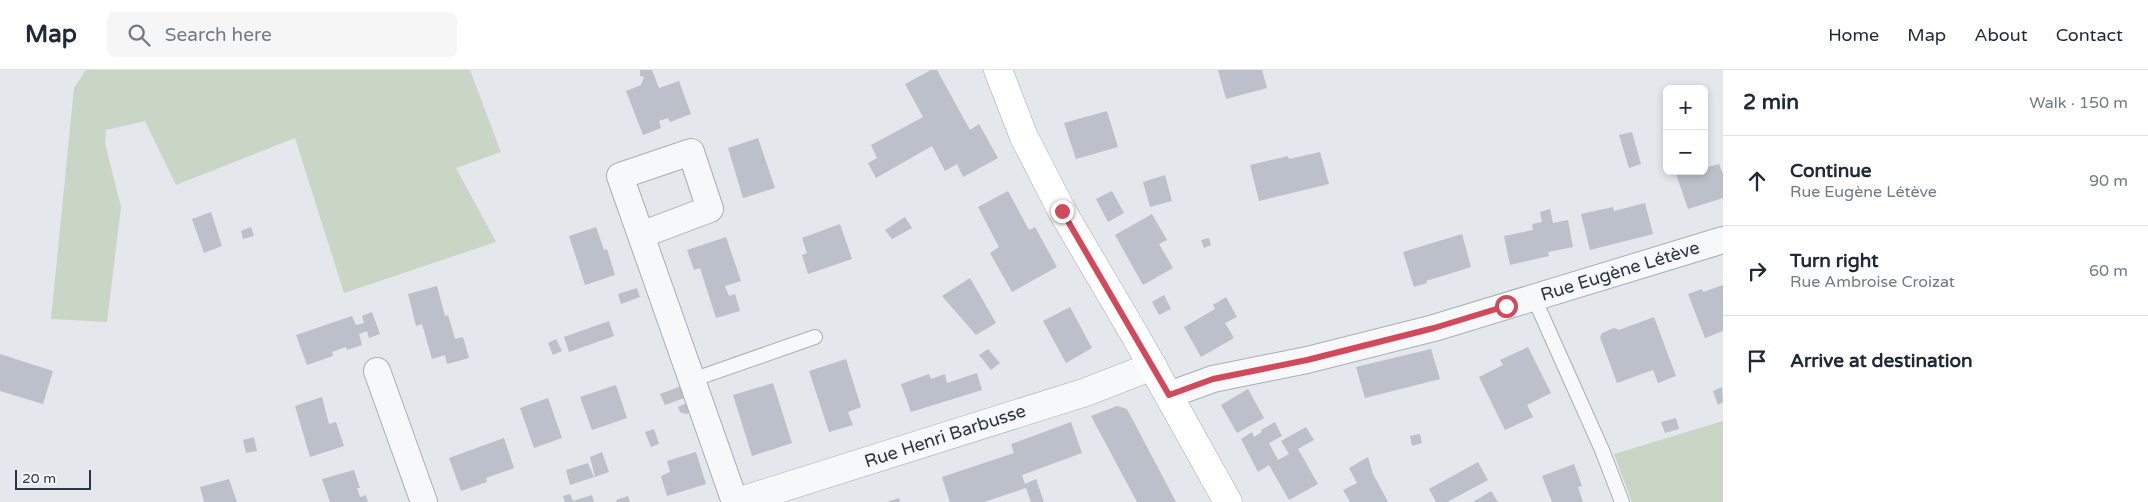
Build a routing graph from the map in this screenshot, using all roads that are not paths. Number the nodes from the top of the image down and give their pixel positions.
1 (998, 70) edge
2 (640, 235) dead end
3 (1723, 240) edge
4 (1534, 298) junction
5 (815, 337) dead end
6 (1153, 366) junction
7 (378, 371) dead end
8 (692, 380) junction
9 (1169, 395) junction
10 (424, 502) edge
11 (736, 502) edge
12 (1228, 502) edge
13 (1622, 502) edge

1 - 6 main road
2 - 8 street
3 - 4 street, Rue Eugène Létève
4 - 9 street, Rue Eugène Létève
4 - 13 lane
5 - 8 lane
6 - 9 main road
6 - 11 street, Rue Henri Barbusse
7 - 10 street
8 - 11 street
9 - 12 main road

